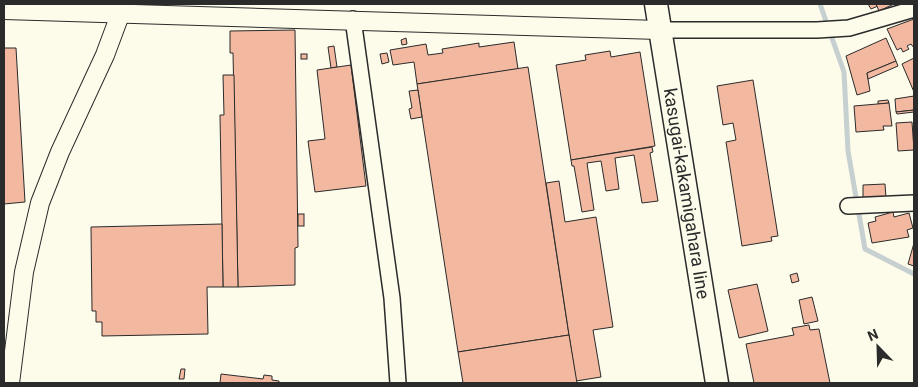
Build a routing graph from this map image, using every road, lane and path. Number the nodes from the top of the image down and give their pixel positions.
1 (656, 4) edge
2 (123, 9) edge
3 (914, 9) edge
4 (4, 10) edge
5 (353, 19) junction
6 (659, 30) junction
7 (914, 203) edge
8 (848, 206) dead end
9 (10, 383) edge
10 (398, 383) edge
11 (717, 383) edge

1 - 6 main road, kasugai-kakamigahara line
2 - 4 street
2 - 5 street
2 - 9 street
3 - 6 street
5 - 6 street
5 - 10 street
6 - 11 main road, kasugai-kakamigahara line
7 - 8 street

